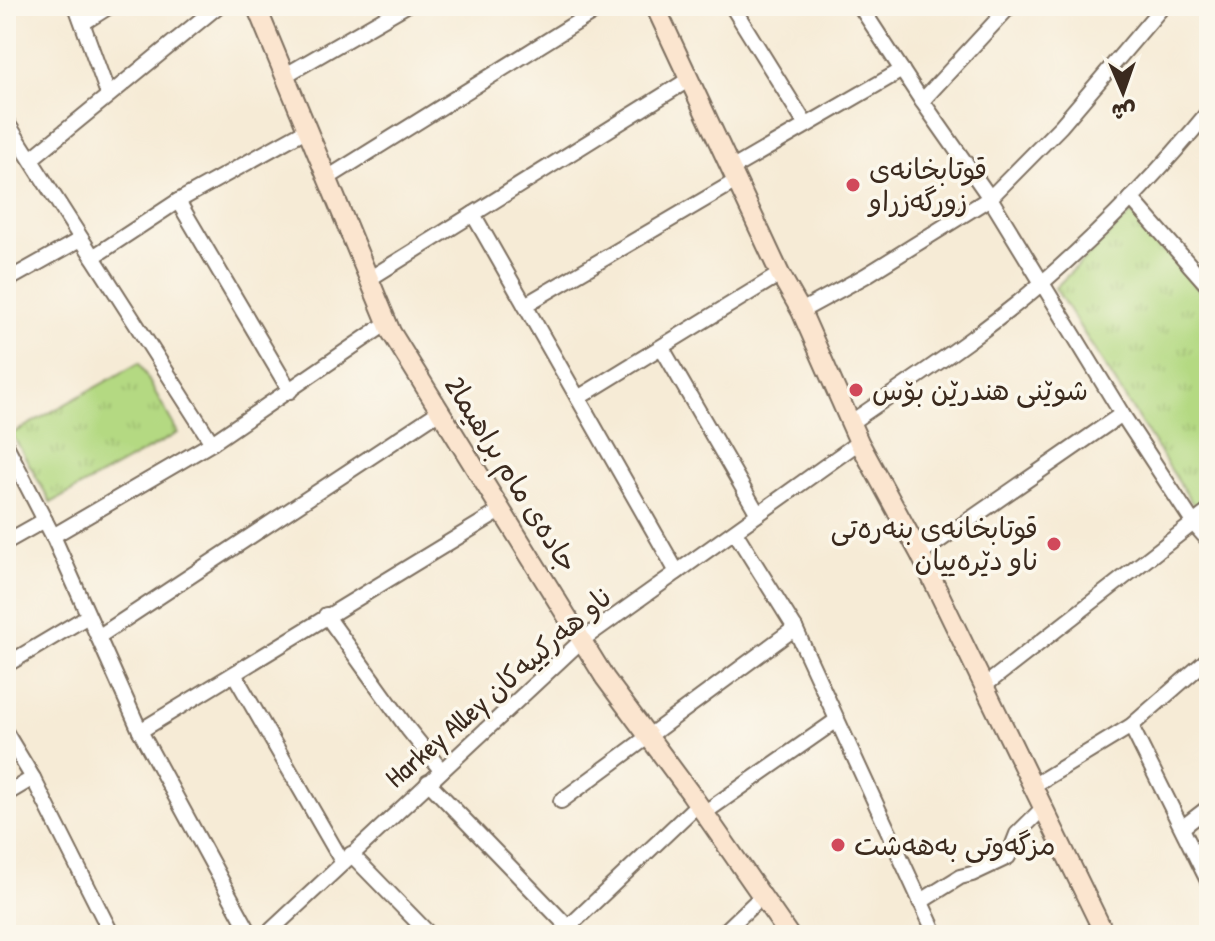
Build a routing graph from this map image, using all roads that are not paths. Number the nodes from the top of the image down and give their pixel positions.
1 (76, 6) edge
2 (110, 6) edge
3 (218, 6) edge
4 (256, 6) edge
5 (405, 6) edge
6 (603, 6) edge
7 (655, 6) edge
8 (732, 6) edge
9 (860, 6) edge
10 (1010, 6) edge
11 (1163, 6) edge
12 (83, 23) junction
13 (902, 70) junction
14 (284, 76) junction
15 (688, 80) junction
16 (108, 94) junction
17 (922, 101) junction
18 (1208, 115) edge
19 (6, 121) edge
20 (806, 125) junction
21 (306, 130) junction
22 (31, 159) junction
23 (733, 175) junction
24 (326, 179) junction
25 (990, 198) junction
26 (1131, 198) junction
27 (178, 201) junction
28 (473, 214) junction
29 (81, 239) junction
30 (93, 257) junction
31 (780, 274) junction
32 (369, 279) junction
33 (6, 281) edge
34 (1042, 283) junction
35 (1209, 287) edge
36 (525, 305) junction
37 (801, 311) junction
38 (387, 323) junction
39 (662, 348) junction
40 (290, 391) junction
41 (578, 398) junction
42 (440, 411) junction
43 (1122, 414) junction
44 (850, 423) junction
45 (859, 442) junction
46 (212, 443) junction
47 (6, 445) edge
48 (502, 510) junction
49 (1209, 511) edge
50 (758, 514) junction
51 (45, 520) junction
52 (1194, 524) junction
53 (735, 532) junction
54 (53, 536) junction
55 (1209, 541) edge
56 (6, 542) edge
57 (920, 554) junction
58 (677, 572) junction
59 (326, 615) junction
60 (88, 616) junction
61 (795, 628) junction
62 (98, 637) junction
63 (582, 640) junction
64 (1209, 658) edge
65 (6, 665) edge
66 (234, 674) junction
67 (984, 686) junction
68 (837, 720) junction
69 (1131, 726) junction
70 (140, 731) junction
71 (6, 733) edge
72 (647, 735) junction
73 (441, 770) junction
74 (33, 778) junction
75 (428, 782) junction
76 (1031, 787) junction
77 (6, 794) edge
78 (561, 801) dead end
79 (1209, 807) edge
80 (701, 809) junction
81 (1042, 809) junction
82 (1183, 827) junction
83 (347, 858) junction
84 (1209, 883) edge
85 (762, 896) junction
86 (920, 902) junction
87 (564, 931) edge
88 (112, 935) edge
89 (251, 935) edge
90 (266, 935) edge
91 (430, 935) edge
92 (721, 935) edge
93 (789, 935) edge
94 (936, 935) edge
95 (1105, 935) edge

1 - 12 street
2 - 12 street
3 - 16 street
4 - 14 street, جادەی مام براهیما2
5 - 14 street
6 - 24 street
7 - 15 street
8 - 20 street
9 - 13 street
10 - 17 street
11 - 25 street
12 - 16 street
13 - 17 street
13 - 20 street
14 - 21 street, جادەی مام براهیما2
15 - 23 street
15 - 28 street
16 - 22 street
17 - 25 street
18 - 26 street
19 - 22 street
20 - 23 street
21 - 24 street, جادەی مام براهیما2
21 - 27 street
22 - 29 street
23 - 31 street
23 - 36 street
24 - 32 street, جادەی مام براهیما2
25 - 34 street
25 - 37 street
26 - 34 street
26 - 35 street
27 - 30 street
27 - 40 street
28 - 32 street
28 - 36 street
29 - 30 street
29 - 33 street
30 - 46 street
31 - 37 street
31 - 39 street
32 - 38 street, جادەی مام براهیما2
34 - 43 street
34 - 44 street
36 - 41 street
37 - 44 street
38 - 40 street
38 - 42 street, جادەی مام براهیما2
39 - 41 street
39 - 50 street
40 - 46 street
41 - 58 street
42 - 48 street, جادەی مام براهیما2
42 - 62 street
43 - 52 street
43 - 57 street
44 - 45 street
45 - 50 street, Harkey Alley ناو هەركييەكان
45 - 57 street
46 - 54 street
47 - 51 street
48 - 59 street
48 - 63 street, جادەی مام براهیما2
49 - 52 street
50 - 53 street, Harkey Alley ناو هەركييەكان
51 - 54 street
51 - 56 street
52 - 55 street
52 - 67 street
53 - 58 street, Harkey Alley ناو هەركييەكان
53 - 61 street
54 - 60 street
57 - 67 street
58 - 63 street, Harkey Alley ناو هەركييەكان
59 - 66 street
59 - 73 street
60 - 62 street
60 - 65 street
61 - 68 street
61 - 72 street
62 - 70 street
63 - 72 street, جادەی مام براهیما2
63 - 73 street, Harkey Alley ناو هەركييەكان
64 - 69 street
66 - 70 street
66 - 83 street
67 - 76 street
68 - 80 street
68 - 86 street
69 - 76 street
69 - 82 street
70 - 89 street
71 - 74 street
72 - 78 street
72 - 80 street, جادەی مام براهیما2
73 - 75 street, Harkey Alley ناو هەركييەكان
74 - 77 street
74 - 88 street
75 - 83 street, Harkey Alley ناو هەركييەكان
75 - 87 street
76 - 81 street
79 - 82 street
80 - 85 street, جادەی مام براهیما2
80 - 87 street
81 - 86 street
81 - 95 street
82 - 84 street
83 - 90 street, Harkey Alley ناو هەركييەكان
83 - 91 street
85 - 92 street
85 - 93 street, جادەی مام براهیما2
86 - 94 street

